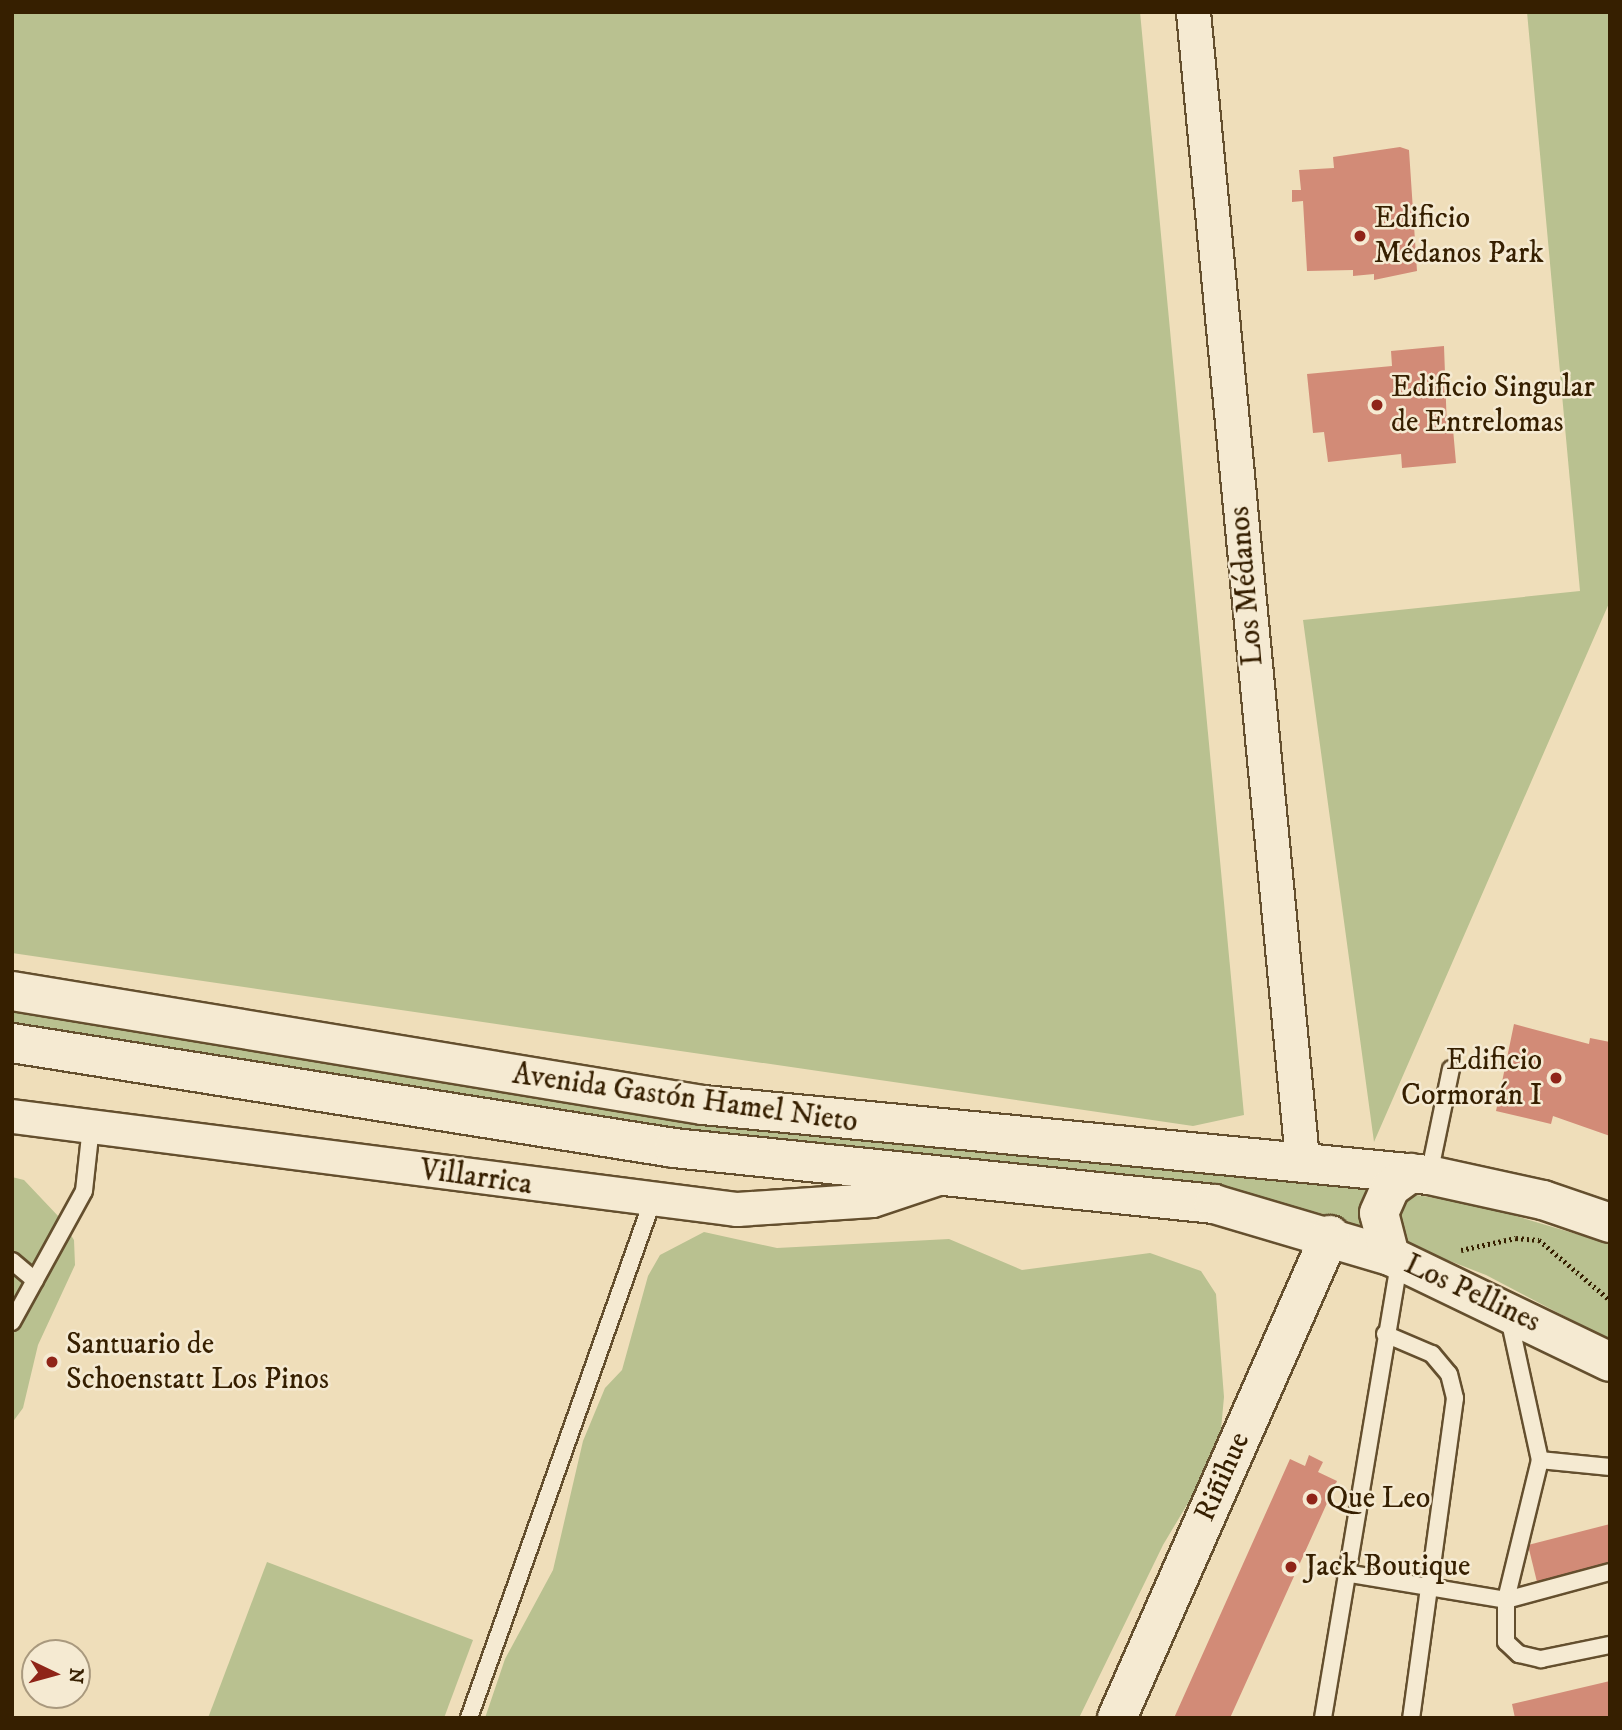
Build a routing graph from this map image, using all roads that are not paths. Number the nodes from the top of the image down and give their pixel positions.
1 (1193, 12) edge
2 (12, 991) edge
3 (12, 1043) edge
4 (1451, 1069) dead end
5 (12, 1116) edge
6 (91, 1127) junction
7 (1302, 1159) junction
8 (1420, 1174) junction
9 (938, 1178) junction
10 (652, 1202) junction
11 (1610, 1223) edge
12 (1330, 1236) junction
13 (12, 1261) edge
14 (1406, 1263) junction
15 (35, 1280) junction
16 (1507, 1308) junction
17 (12, 1322) edge
18 (1385, 1334) junction
19 (1610, 1362) edge
20 (1540, 1460) junction
21 (1610, 1467) edge
22 (1610, 1572) edge
23 (1345, 1573) junction
24 (1431, 1584) junction
25 (1506, 1600) junction
26 (1610, 1645) edge
27 (469, 1718) edge
28 (1117, 1718) edge
29 (1323, 1718) edge
30 (1411, 1718) edge

1 - 7 street, Los Médanos
2 - 7 main road, Avenida Gastón Hamel Nieto
3 - 9 main road, Avenida Gastón Hamel Nieto
4 - 8 lane
5 - 6 street, Villarrica
6 - 10 street, Villarrica
6 - 15 lane
7 - 8 main road, Avenida Gastón Hamel Nieto
8 - 11 main road
8 - 14 main road
9 - 10 street, Villarrica
9 - 12 main road, Avenida Gastón Hamel Nieto
10 - 27 lane
12 - 14 main road, Los Pellines
12 - 28 main road, Riñihue
13 - 15 lane
14 - 16 main road, Los Pellines
14 - 18 lane
15 - 17 lane
16 - 19 main road, Los Pellines
16 - 20 lane
18 - 23 lane
18 - 24 lane
20 - 21 lane
20 - 25 lane
22 - 25 lane
23 - 24 lane
23 - 29 lane
24 - 25 lane
24 - 30 lane
25 - 26 lane

